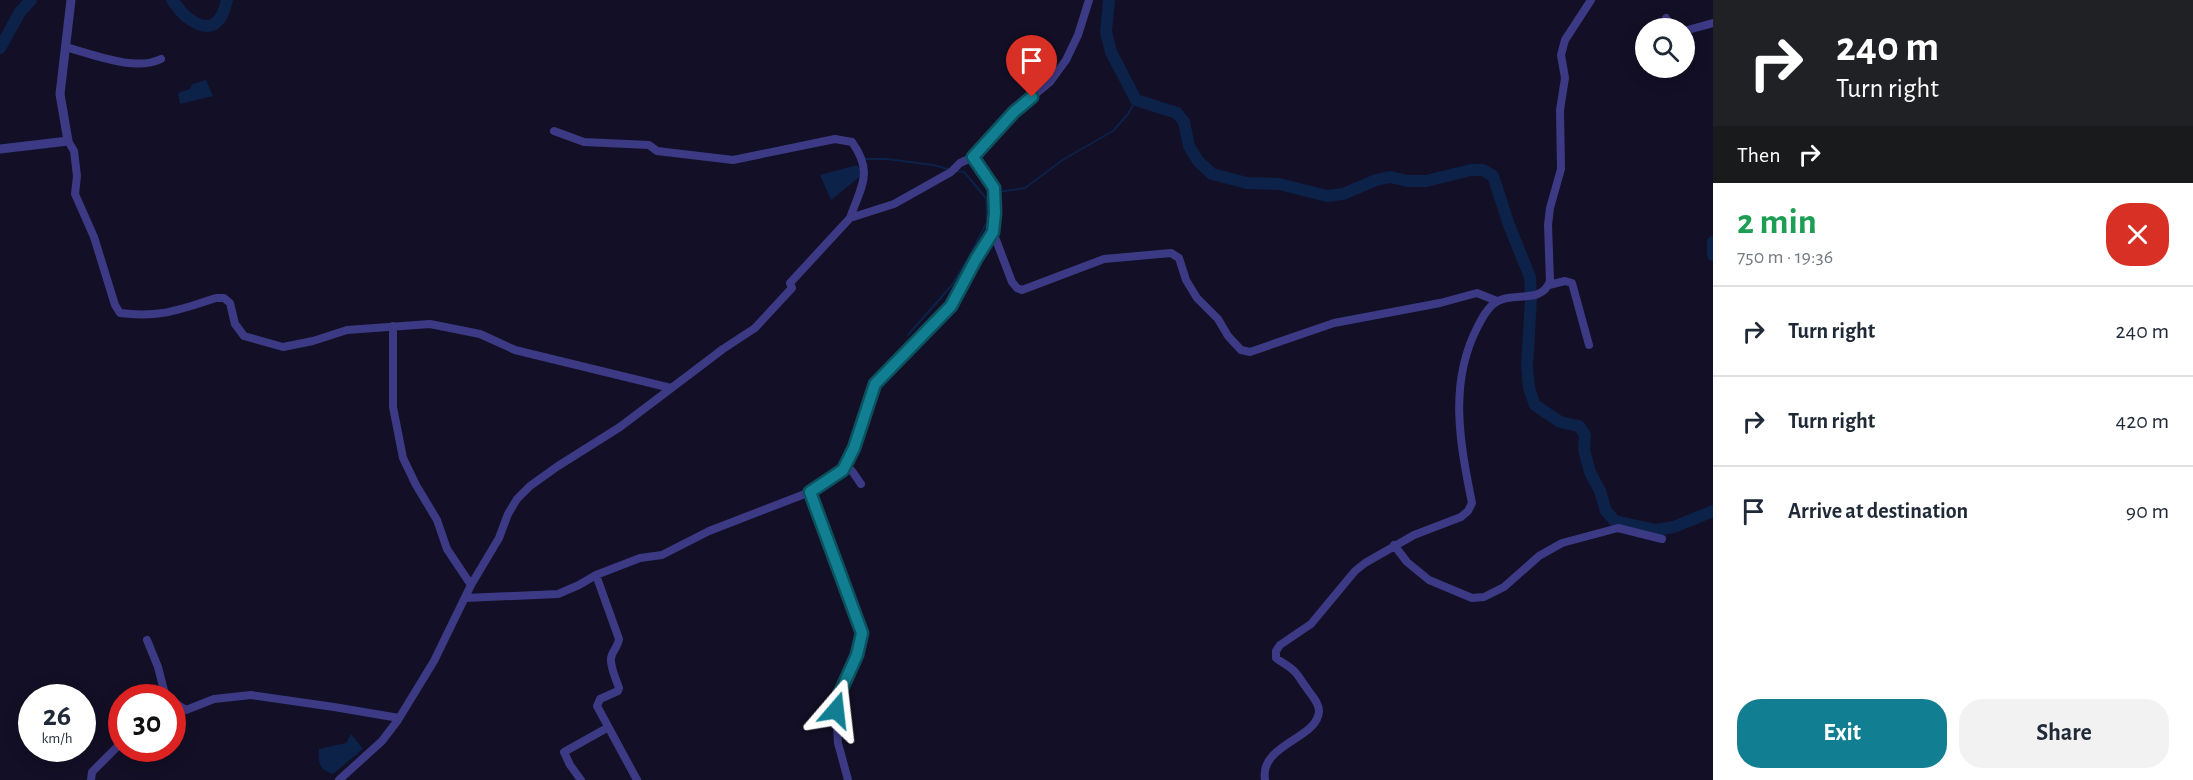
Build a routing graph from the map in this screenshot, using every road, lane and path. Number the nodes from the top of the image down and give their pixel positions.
1 (71, 0) edge
2 (1089, 0) edge
3 (1591, 0) edge
4 (1713, 23) edge
5 (1695, 28) edge
6 (65, 47) junction
7 (161, 59) dead end
8 (554, 131) dead end
9 (68, 141) junction
10 (0, 149) edge
11 (973, 157) junction
12 (850, 218) junction
13 (993, 232) junction
14 (1549, 285) junction
15 (1497, 301) junction
16 (393, 326) junction
17 (1589, 345) dead end
18 (671, 388) junction
19 (845, 466) junction
20 (861, 484) dead end
21 (810, 492) junction
22 (1662, 539) dead end
23 (1394, 545) junction
24 (596, 575) junction
25 (471, 585) junction
26 (465, 598) junction
27 (147, 640) dead end
28 (162, 684) edge
29 (186, 710) edge
30 (399, 718) junction
31 (607, 728) junction
32 (108, 756) edge
33 (91, 780) edge
34 (339, 780) edge
35 (581, 780) edge
36 (637, 780) edge
37 (848, 780) edge
38 (1265, 780) edge

1 - 6 street
2 - 11 street
3 - 14 street
4 - 5 street
6 - 7 street
6 - 9 street
8 - 12 street
9 - 10 street
9 - 16 street
11 - 12 street
11 - 13 street
12 - 18 street
13 - 15 street
13 - 19 street
14 - 15 street
14 - 17 street
15 - 23 street
16 - 18 street
16 - 25 street
18 - 25 street
19 - 20 street
19 - 21 street
21 - 24 street
21 - 37 street
22 - 23 street
23 - 38 street
24 - 26 street
24 - 31 street
25 - 26 street
26 - 30 street
27 - 28 street
29 - 30 street
30 - 34 street
31 - 35 street
31 - 36 street
32 - 33 street

